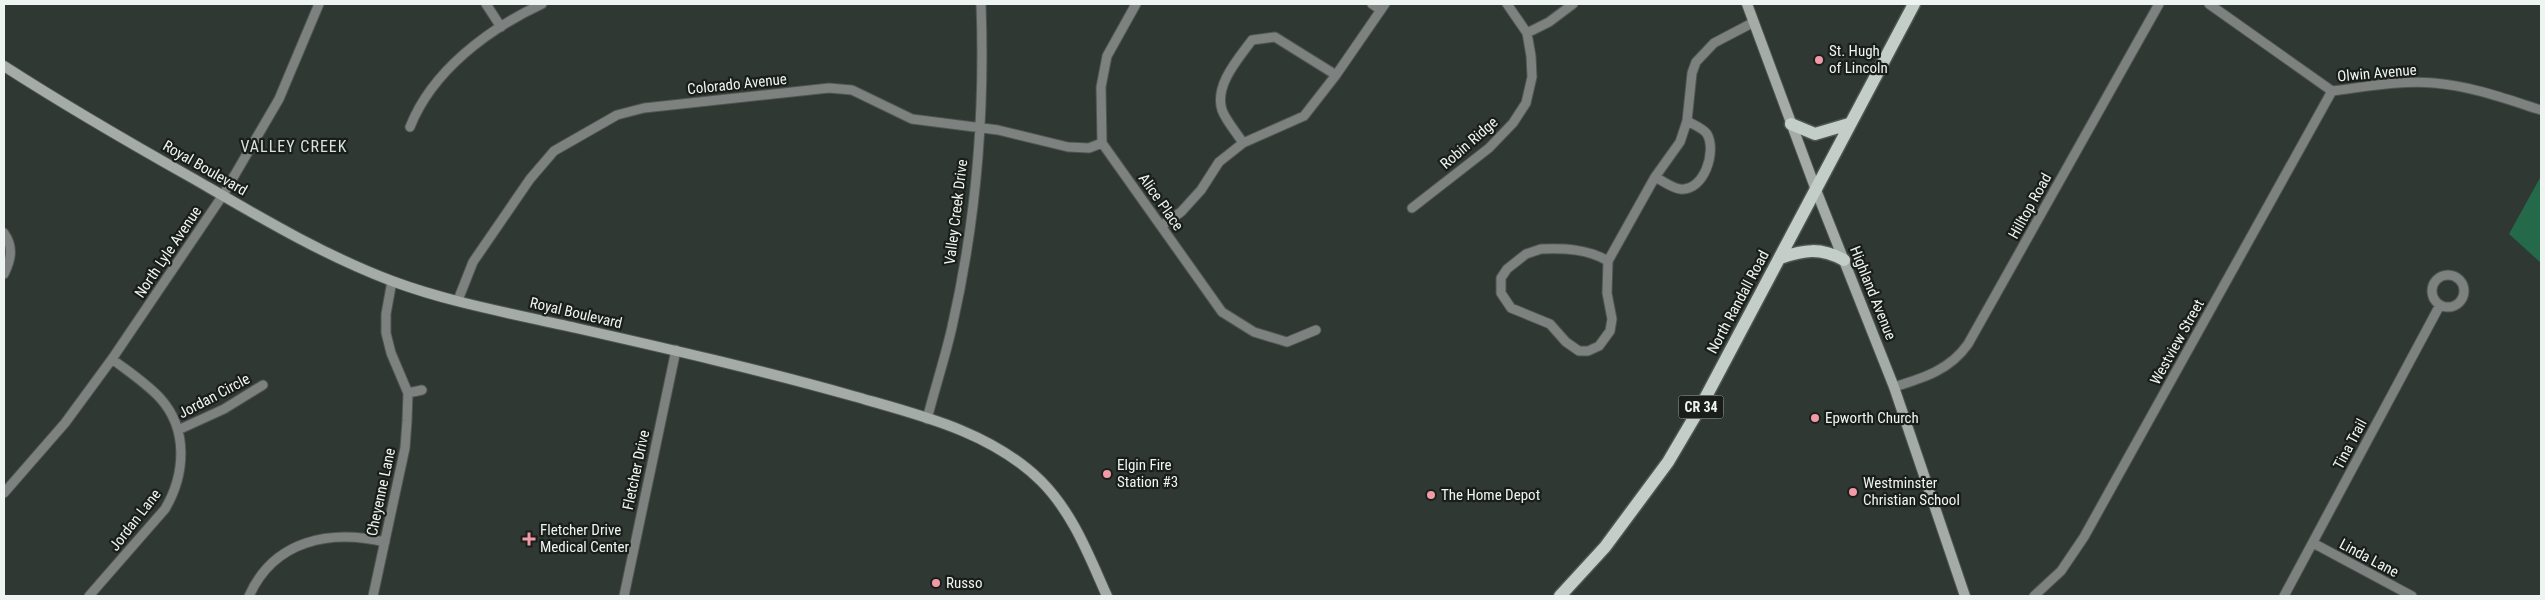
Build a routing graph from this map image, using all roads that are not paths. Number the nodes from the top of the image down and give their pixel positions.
1 (319, 4) edge
2 (486, 4) edge
3 (542, 4) edge
4 (981, 4) edge
5 (1136, 4) edge
6 (1372, 4) edge
7 (1507, 4) edge
8 (1573, 4) edge
9 (1747, 4) edge
10 (1914, 4) edge
11 (2159, 4) edge
12 (2209, 4) edge
13 (1383, 7) edge
14 (1754, 22) junction
15 (501, 27) junction
16 (1527, 33) junction
17 (4, 66) edge
18 (1336, 75) junction
19 (2332, 91) junction
20 (2541, 110) edge
21 (1687, 121) junction
22 (1791, 124) junction
23 (1849, 124) junction
24 (410, 127) dead end
25 (979, 128) junction
26 (1102, 143) junction
27 (1243, 143) junction
28 (1655, 177) junction
29 (1816, 190) junction
30 (223, 195) junction
31 (1412, 208) dead end
32 (1161, 226) junction
33 (4, 233) edge
34 (1780, 258) junction
35 (1844, 260) junction
36 (1608, 261) junction
37 (4, 274) edge
38 (392, 281) junction
39 (458, 300) junction
40 (2440, 305) dead end
41 (1316, 330) dead end
42 (676, 350) junction
43 (112, 359) junction
44 (263, 385) dead end
45 (1894, 387) junction
46 (422, 390) dead end
47 (408, 393) junction
48 (927, 419) junction
49 (178, 430) junction
50 (4, 493) edge
51 (385, 542) junction
52 (2313, 543) junction
53 (89, 596) edge
54 (249, 596) edge
55 (374, 596) edge
56 (624, 596) edge
57 (1107, 596) edge
58 (1560, 596) edge
59 (1965, 596) edge
60 (2034, 596) edge
61 (2284, 596) edge
62 (2412, 596) edge

1 - 30 street, North Lyle Avenue
2 - 15 street
3 - 15 street
4 - 25 street, Valley Creek Drive
5 - 26 street
6 - 13 street
7 - 16 street, Robin Ridge
8 - 16 street
9 - 14 street, Highland Avenue
10 - 23 main road, North Randall Road / CR 34
11 - 45 street, Hilltop Road
12 - 19 street, Olwin Avenue
13 - 18 street
14 - 21 street
14 - 22 street, Highland Avenue
15 - 24 street
16 - 31 street, Robin Ridge
17 - 30 street, Royal Boulevard
18 - 27 street
18 - 27 street
19 - 20 street, Olwin Avenue
19 - 60 street, Westview Street
21 - 28 street
21 - 28 street
22 - 23 main road
22 - 29 street, Highland Avenue
23 - 29 main road, North Randall Road / CR 34
25 - 26 street, Colorado Avenue
25 - 39 street, Colorado Avenue
25 - 48 street, Valley Creek Drive
26 - 32 street, Alice Place
27 - 32 street
28 - 36 street
29 - 34 main road, North Randall Road / CR 34
29 - 35 street, Highland Avenue
30 - 38 street, Royal Boulevard
30 - 43 street, North Lyle Avenue
32 - 41 street, Alice Place
33 - 37 street
34 - 35 main road
34 - 58 main road, North Randall Road / CR 34
35 - 45 street, Highland Avenue
36 - 36 street
38 - 39 street, Royal Boulevard
38 - 47 street, Cheyenne Lane
39 - 42 street, Royal Boulevard
40 - 52 street, Tina Trail
42 - 48 street, Royal Boulevard
42 - 56 street, Fletcher Drive
43 - 49 street, Jordan Lane
43 - 50 street, North Lyle Avenue
44 - 49 street, Jordan Circle
45 - 59 street, Highland Avenue
46 - 47 street
47 - 51 street, Cheyenne Lane
48 - 57 street, Royal Boulevard
49 - 53 street, Jordan Lane
51 - 54 street
51 - 55 street, Cheyenne Lane
52 - 61 street, Tina Trail
52 - 62 street, Linda Lane

